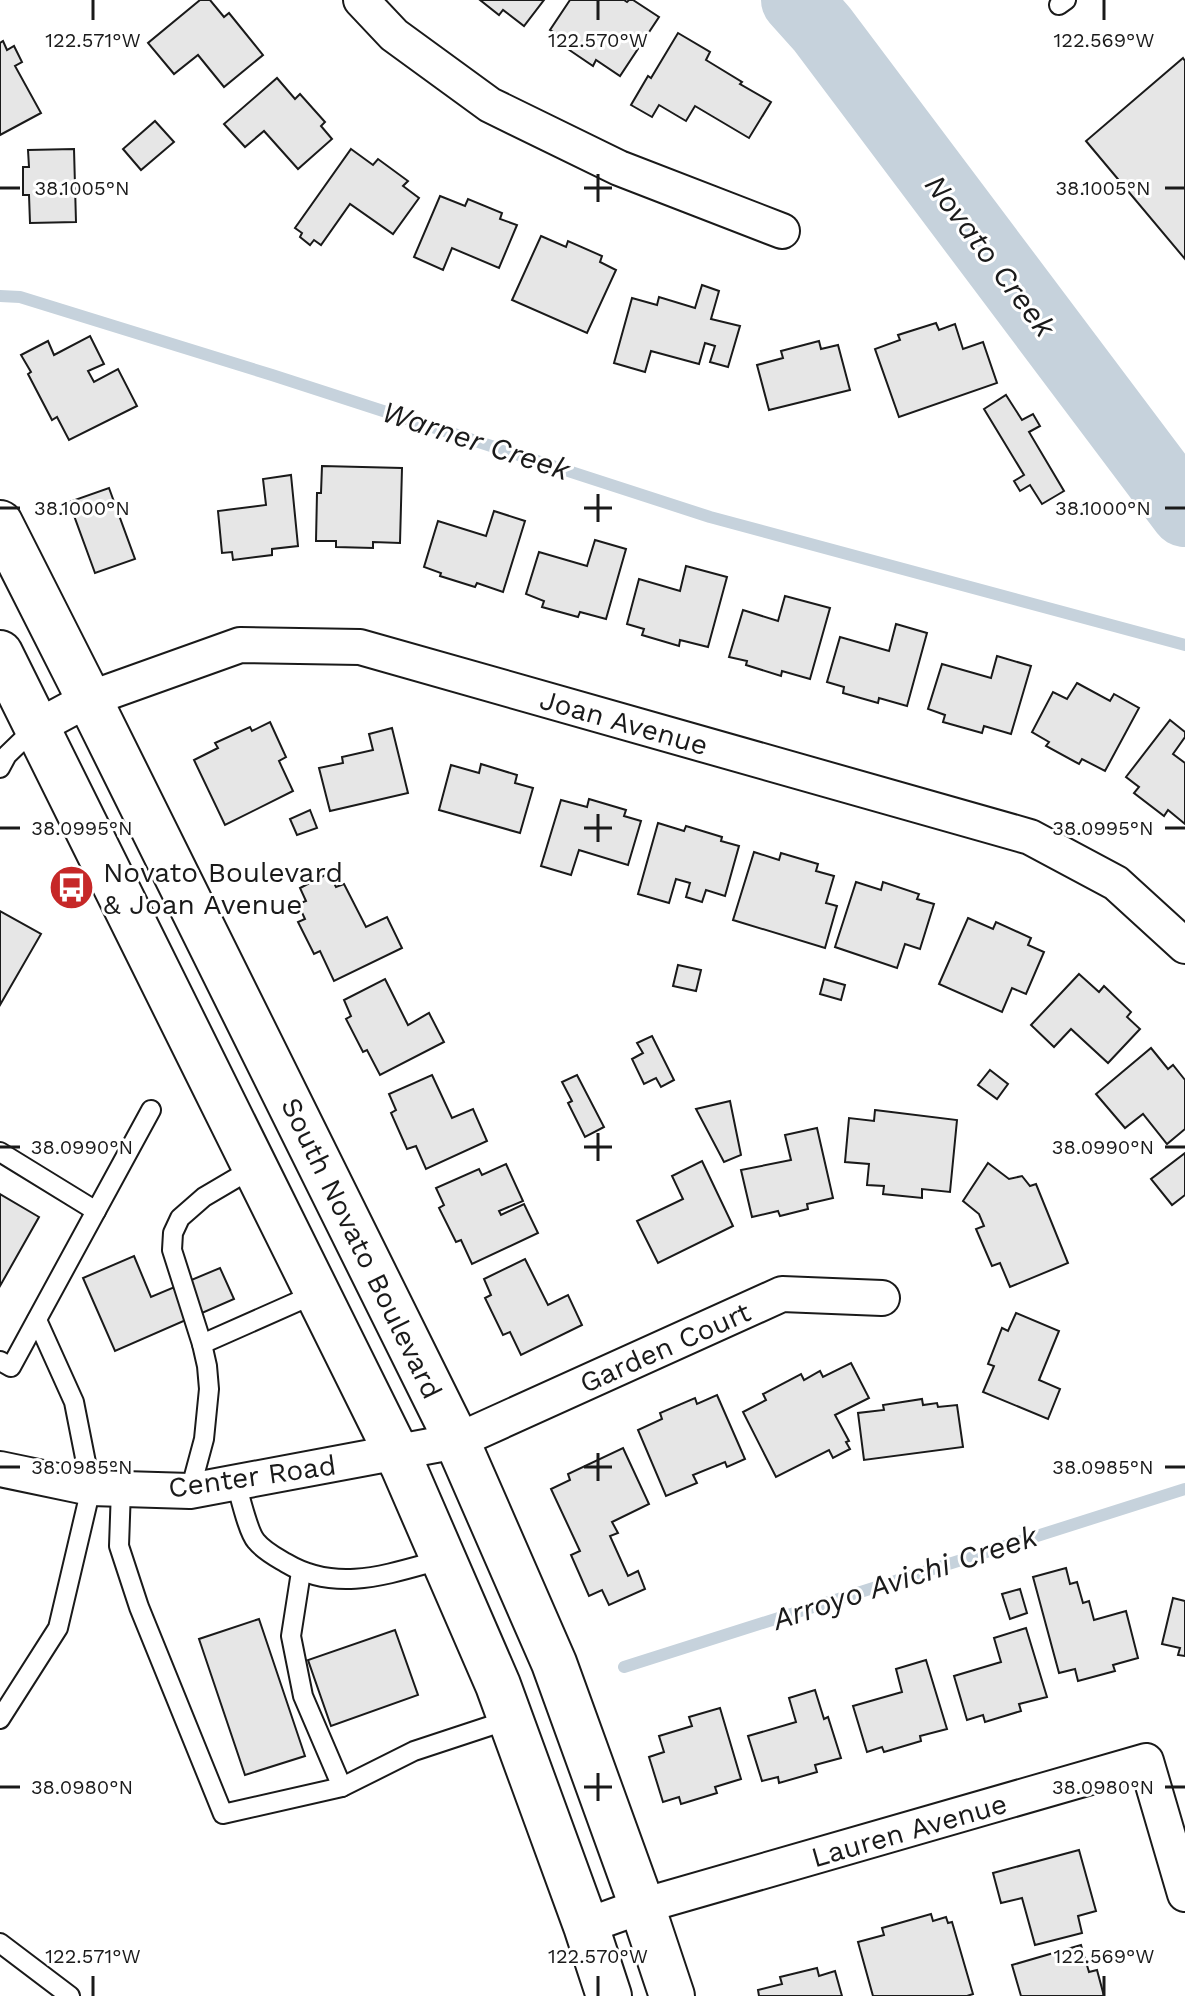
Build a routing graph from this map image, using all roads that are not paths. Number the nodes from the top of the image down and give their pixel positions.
1 (361, 0) edge
2 (782, 231) dead end
3 (0, 523) edge
4 (0, 653) edge
5 (89, 699) junction
6 (37, 727) junction
7 (0, 768) edge
8 (1185, 946) edge
9 (151, 1110) dead end
10 (0, 1152) edge
11 (255, 1167) junction
12 (96, 1211) junction
13 (318, 1293) junction
14 (882, 1298) dead end
15 (37, 1320) junction
16 (202, 1344) junction
17 (0, 1361) edge
18 (457, 1441) junction
19 (396, 1452) junction
20 (0, 1469) edge
21 (236, 1483) junction
22 (106, 1489) junction
23 (190, 1491) junction
24 (444, 1559) junction
25 (301, 1572) junction
26 (0, 1719) edge
27 (511, 1719) junction
28 (342, 1787) junction
29 (1185, 1894) edge
30 (642, 1906) junction
31 (586, 1926) junction
32 (0, 1943) edge
33 (70, 1996) edge
34 (609, 1996) edge
35 (672, 1996) edge

1 - 2 street
3 - 5 main road, South Novato Boulevard
4 - 6 main road
5 - 6 street, Joan Avenue
5 - 8 street, Joan Avenue
5 - 18 main road, South Novato Boulevard
6 - 7 lane
6 - 11 main road
9 - 12 lane
10 - 12 lane
11 - 13 main road
11 - 16 lane
12 - 15 lane
13 - 16 lane
13 - 19 main road
14 - 18 street, Garden Court
15 - 17 lane
15 - 22 lane
16 - 23 lane
18 - 19 street, Center Road
18 - 30 main road, South Novato Boulevard
19 - 21 street, Center Road
19 - 24 main road
20 - 22 street, Center Road
21 - 23 street, Center Road
21 - 25 lane
22 - 23 street, Center Road
22 - 26 lane
22 - 28 lane
24 - 25 lane
24 - 27 main road
25 - 28 lane
27 - 28 lane
27 - 31 main road
29 - 30 street, Lauren Avenue
30 - 31 street, Lauren Avenue
30 - 35 main road, South Novato Boulevard
31 - 34 main road
32 - 33 lane

